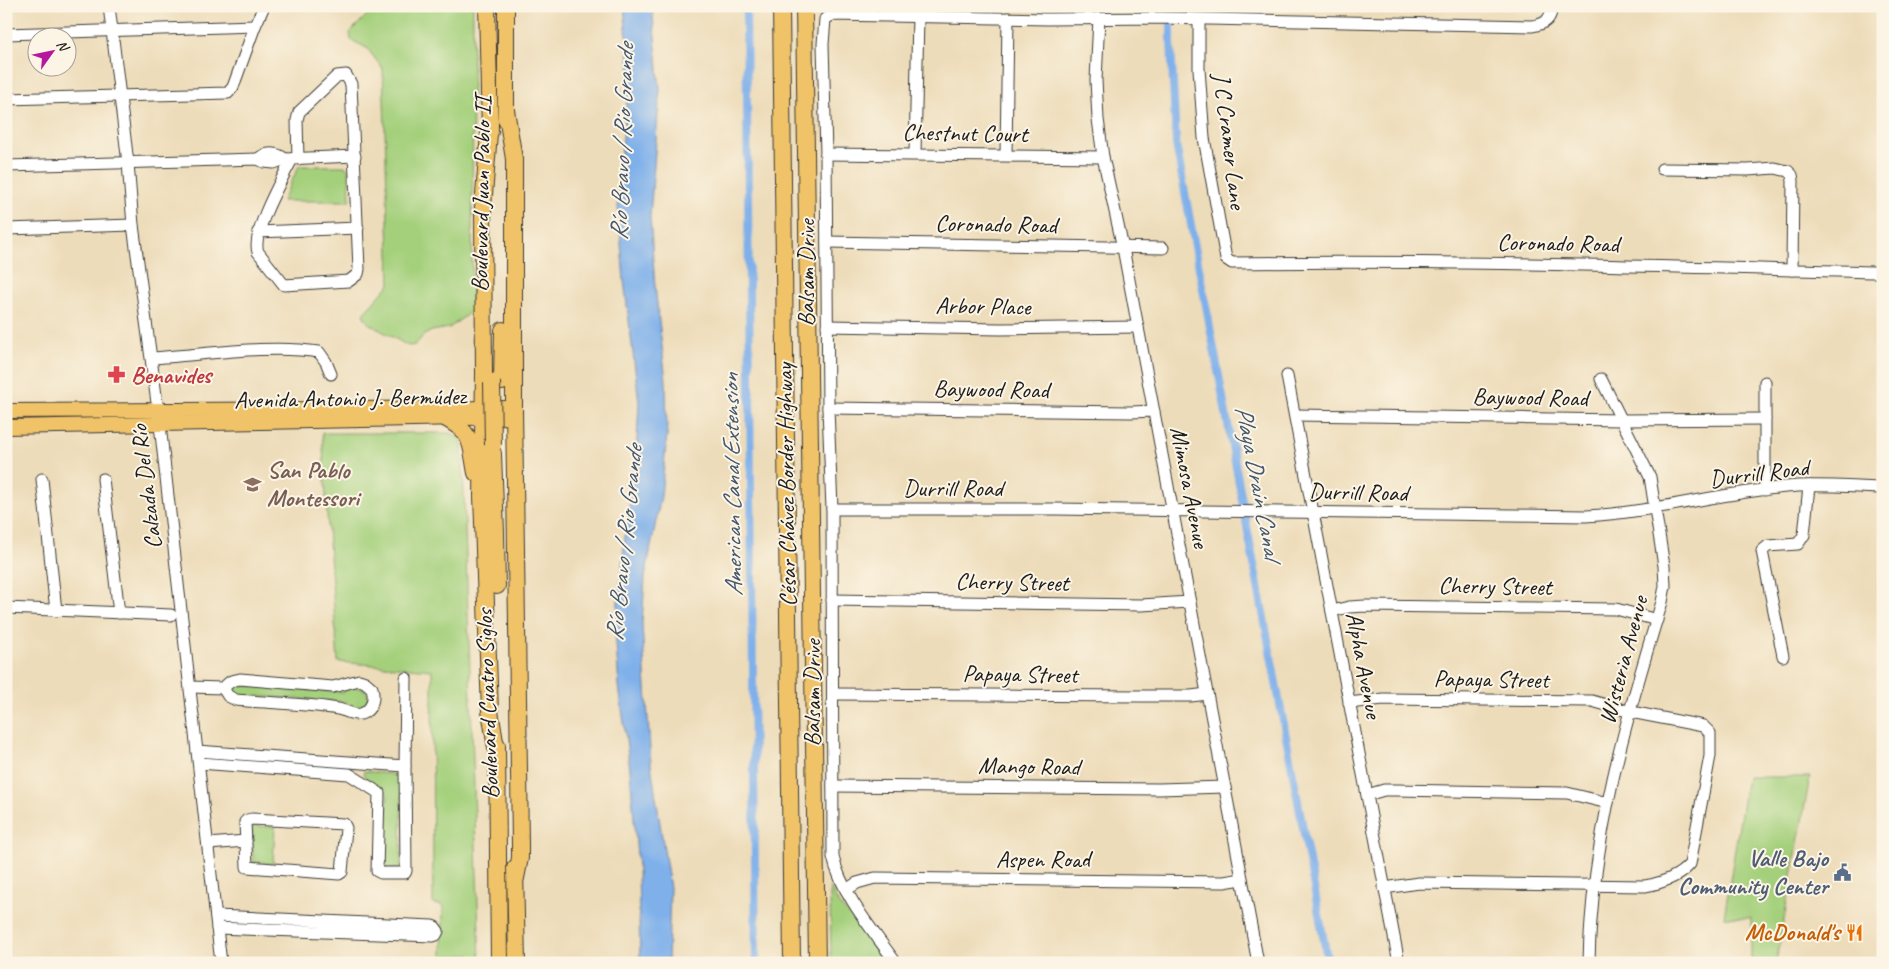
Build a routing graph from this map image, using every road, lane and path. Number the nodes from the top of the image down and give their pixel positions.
1 (109, 6) edge
2 (264, 6) edge
3 (487, 6) edge
4 (506, 6) edge
5 (781, 6) edge
6 (804, 6) edge
7 (1552, 6) edge
8 (918, 16) junction
9 (1008, 18) junction
10 (1099, 18) junction
11 (1199, 20) junction
12 (255, 26) junction
13 (112, 31) junction
14 (6, 34) edge
15 (119, 96) junction
16 (6, 99) edge
17 (506, 110) junction
18 (490, 122) junction
19 (826, 154) junction
20 (915, 154) junction
21 (1006, 155) junction
22 (354, 156) junction
23 (1103, 157) junction
24 (292, 159) junction
25 (128, 163) junction
26 (6, 166) edge
27 (1662, 169) dead end
28 (133, 225) junction
29 (358, 228) junction
30 (6, 229) edge
31 (258, 232) junction
32 (827, 242) junction
33 (1123, 248) junction
34 (1163, 248) dead end
35 (1232, 263) joint
36 (1792, 270) junction
37 (1883, 272) edge
38 (827, 326) junction
39 (1138, 328) junction
40 (152, 358) junction
41 (331, 374) dead end
42 (1287, 376) dead end
43 (1601, 379) dead end
44 (498, 381) junction
45 (1765, 382) dead end
46 (828, 408) junction
47 (158, 410) junction
48 (6, 411) edge
49 (1154, 411) junction
50 (484, 413) junction
51 (515, 413) junction
52 (1295, 415) junction
53 (445, 418) junction
54 (1765, 419) junction
55 (1623, 420) junction
56 (160, 425) junction
57 (6, 426) edge
58 (499, 447) junction
59 (42, 479) dead end
60 (103, 479) dead end
61 (1809, 486) junction
62 (1883, 488) edge
63 (1765, 490) junction
64 (482, 496) junction
65 (832, 508) junction
66 (1655, 508) junction
67 (1173, 510) junction
68 (1313, 512) junction
69 (832, 600) junction
70 (1190, 602) junction
71 (6, 608) edge
72 (56, 611) junction
73 (1332, 611) junction
74 (119, 613) junction
75 (171, 615) dead end
76 (1657, 620) junction
77 (503, 636) junction
78 (1783, 656) dead end
79 (406, 678) dead end
80 (190, 687) junction
81 (223, 688) junction
82 (834, 694) junction
83 (1207, 694) junction
84 (1349, 703) junction
85 (1631, 712) junction
86 (197, 751) junction
87 (498, 754) junction
88 (199, 763) junction
89 (405, 766) junction
90 (350, 768) junction
91 (833, 786) junction
92 (1225, 787) junction
93 (1367, 795) junction
94 (1608, 803) junction
95 (246, 841) junction
96 (208, 844) junction
97 (516, 878) junction
98 (1242, 879) junction
99 (1595, 887) junction
100 (1384, 888) junction
101 (846, 890) junction
102 (217, 922) junction
103 (378, 929) dead end
104 (221, 963) edge
105 (499, 963) edge
106 (517, 963) edge
107 (792, 963) edge
108 (818, 963) edge
109 (896, 963) edge
110 (1258, 963) edge
111 (1399, 963) edge
112 (1589, 963) edge

1 - 13 street, Calzada Del Río
2 - 12 street
3 - 18 highway, Boulevard Juan Pablo II
4 - 17 highway, Boulevard Juan Pablo II
5 - 107 highway, César Chávez Border Highway
6 - 108 highway, César Chávez Border Highway
7 - 11 street
8 - 9 street
8 - 19 street, Balsam Drive
8 - 20 street
9 - 10 street
9 - 21 street
10 - 11 street
10 - 23 street, Mimosa Avenue
11 - 35 street, J C Cramer Lane
12 - 13 street
12 - 15 street
13 - 14 street
13 - 15 street, Calzada Del Río
15 - 16 street
15 - 25 street, Calzada Del Río
17 - 44 highway, Boulevard Juan Pablo II
17 - 44 highway
18 - 44 highway, Boulevard Juan Pablo II
18 - 44 highway
19 - 20 street, Chestnut Court
19 - 32 street, Balsam Drive
20 - 21 street, Chestnut Court
21 - 23 street, Chestnut Court
22 - 24 street
22 - 24 street
22 - 29 street
23 - 33 street, Mimosa Avenue
24 - 25 street
24 - 31 street
25 - 26 street
25 - 28 street, Calzada Del Río
27 - 36 street
28 - 30 street
28 - 40 street, Calzada Del Río
29 - 31 street
29 - 31 street
32 - 33 street, Coronado Road
32 - 38 street, Balsam Drive
33 - 34 street, Coronado Road
33 - 39 street, Mimosa Avenue
35 - 36 street, Coronado Road
36 - 37 street, Coronado Road
38 - 39 street, Arbor Place
38 - 46 street, Balsam Drive
39 - 49 street, Mimosa Avenue
40 - 41 street
40 - 47 street, Calzada Del Río
42 - 52 street, Alpha Avenue
43 - 55 street, Wisteria Avenue
44 - 50 highway
44 - 51 highway
44 - 58 highway
45 - 54 street
46 - 49 street, Baywood Road
46 - 65 street, Balsam Drive
47 - 48 main road, Avenida Antonio J. Bermúdez
47 - 50 main road, Avenida Antonio J. Bermúdez
47 - 56 street, Calzada Del Río
49 - 67 street, Mimosa Avenue
50 - 51 main road, Avenida Antonio J. Bermúdez
50 - 53 main road, Avenida Antonio J. Bermúdez
50 - 58 highway
51 - 58 highway
52 - 55 street, Baywood Road
52 - 68 street, Alpha Avenue
53 - 56 main road, Avenida Antonio J. Bermúdez
53 - 64 highway
54 - 55 street, Baywood Road
54 - 63 street
55 - 66 street, Wisteria Avenue
56 - 57 main road, Avenida Antonio J. Bermúdez
56 - 80 street, Calzada Del Río
58 - 64 highway
58 - 77 highway, Boulevard Cuatro Siglos
58 - 97 highway
59 - 72 street
60 - 74 street
61 - 62 street, Durrill Road
61 - 63 street, Durrill Road
61 - 78 street
63 - 66 street, Durrill Road
64 - 87 highway
65 - 67 street, Durrill Road
65 - 69 street, Balsam Drive
66 - 68 street, Durrill Road
66 - 76 street, Wisteria Avenue
67 - 68 street, Durrill Road
67 - 70 street, Mimosa Avenue
68 - 73 street, Alpha Avenue
69 - 70 street, Cherry Street
69 - 82 street, Balsam Drive
70 - 83 street, Mimosa Avenue
71 - 72 street
72 - 74 street
73 - 76 street, Cherry Street
73 - 84 street, Alpha Avenue
74 - 75 street
76 - 85 street, Wisteria Avenue
77 - 87 highway, Boulevard Cuatro Siglos
77 - 97 highway, Boulevard Cuatro Siglos
79 - 89 street
80 - 81 street
80 - 86 street, Calzada Del Río
81 - 81 street
82 - 83 street, Papaya Street
82 - 91 street, Balsam Drive
83 - 92 street, Mimosa Avenue
84 - 85 street, Papaya Street
84 - 93 street, Alpha Avenue
85 - 94 street, Wisteria Avenue
85 - 99 street, Papaya Street
86 - 88 street, Calzada Del Río
86 - 90 street
87 - 105 highway, Boulevard Cuatro Siglos
88 - 90 street
88 - 96 street, Calzada Del Río
89 - 90 street
89 - 90 street
91 - 92 street, Mango Road
91 - 101 street, Balsam Drive
92 - 98 street, Mimosa Avenue
93 - 94 street
93 - 100 street, Alpha Avenue
94 - 99 street, Wisteria Avenue
95 - 95 street
95 - 96 street
96 - 102 street, Calzada Del Río
97 - 106 highway, Boulevard Cuatro Siglos
98 - 101 street, Aspen Road
98 - 110 street, Mimosa Avenue
99 - 100 street
99 - 112 street, Wisteria Avenue
100 - 111 street, Alpha Avenue
101 - 109 street, Balsam Drive
102 - 103 street
102 - 104 street, Calzada Del Río

